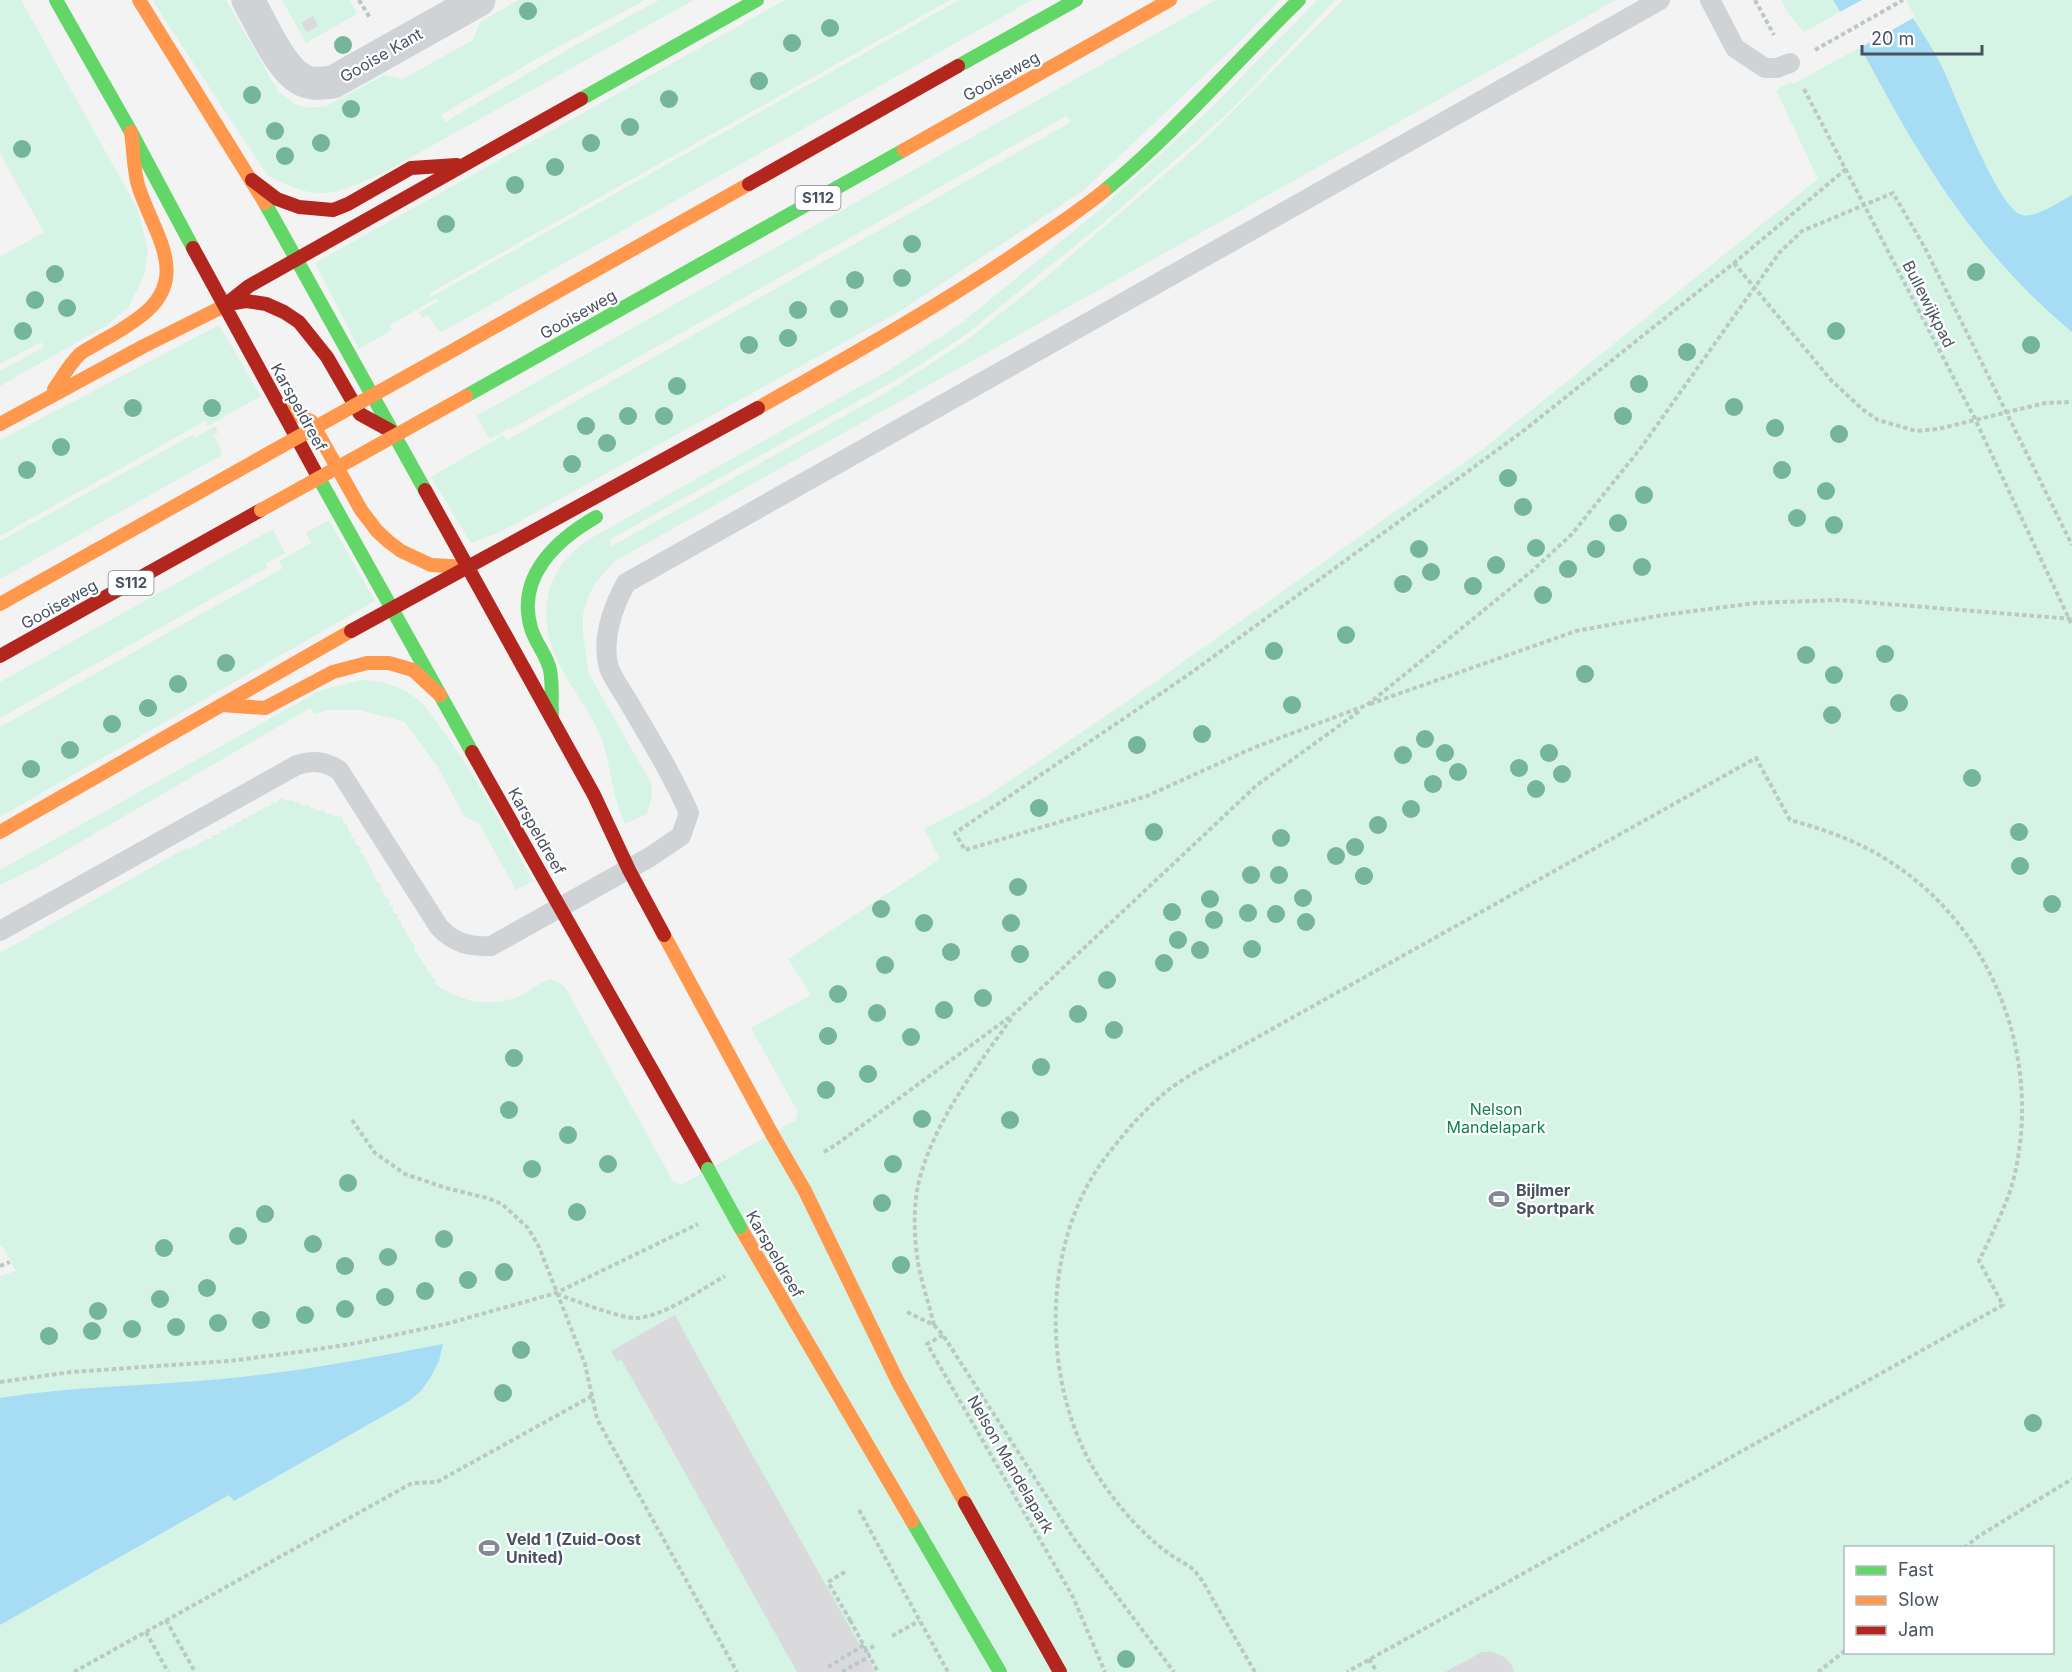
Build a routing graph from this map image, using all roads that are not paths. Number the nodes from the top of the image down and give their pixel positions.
1 (56, 0) edge
2 (139, 0) edge
3 (248, 0) edge
4 (479, 0) edge
5 (758, 0) edge
6 (1076, 0) edge
7 (1170, 0) edge
8 (1299, 0) edge
9 (1660, 0) edge
10 (1710, 0) edge
11 (1790, 63) road end
12 (131, 132) junction
13 (465, 165) junction
14 (252, 180) junction
15 (297, 260) junction
16 (225, 305) junction
17 (47, 398) junction
18 (281, 410) junction
19 (0, 424) edge
20 (392, 431) junction
21 (711, 434) junction
22 (694, 460) dead end
23 (609, 510) dead end
24 (468, 567) junction
25 (0, 604) edge
26 (392, 608) junction
27 (0, 656) edge
28 (440, 695) junction
29 (221, 705) junction
30 (552, 717) junction
31 (0, 832) edge
32 (628, 870) junction
33 (561, 907) junction
34 (0, 931) edge
35 (1000, 1672) edge
36 (1060, 1672) edge

1 - 12 main road, Karspeldreef
2 - 14 main road
3 - 4 street, Gooise Kant
5 - 13 main road
6 - 25 main road, Gooiseweg / S112, bridge
7 - 27 main road, Gooiseweg / S112, bridge
8 - 21 main road
9 - 32 lane
10 - 11 lane
12 - 16 main road, Karspeldreef
12 - 17 main road
13 - 14 main road
13 - 15 main road
14 - 15 main road
15 - 16 main road
15 - 20 main road
16 - 17 main road
16 - 18 main road, Karspeldreef
16 - 20 main road
17 - 19 main road
18 - 24 main road
18 - 26 main road, Karspeldreef
20 - 24 main road
21 - 22 main road
21 - 24 main road
23 - 30 main road
24 - 26 main road
24 - 30 main road
26 - 28 main road, Karspeldreef
26 - 29 main road
28 - 29 main road
28 - 33 main road, Karspeldreef
29 - 31 main road
30 - 32 main road
32 - 33 lane
32 - 36 main road, bridge
33 - 34 lane
33 - 35 main road, Karspeldreef, bridge

